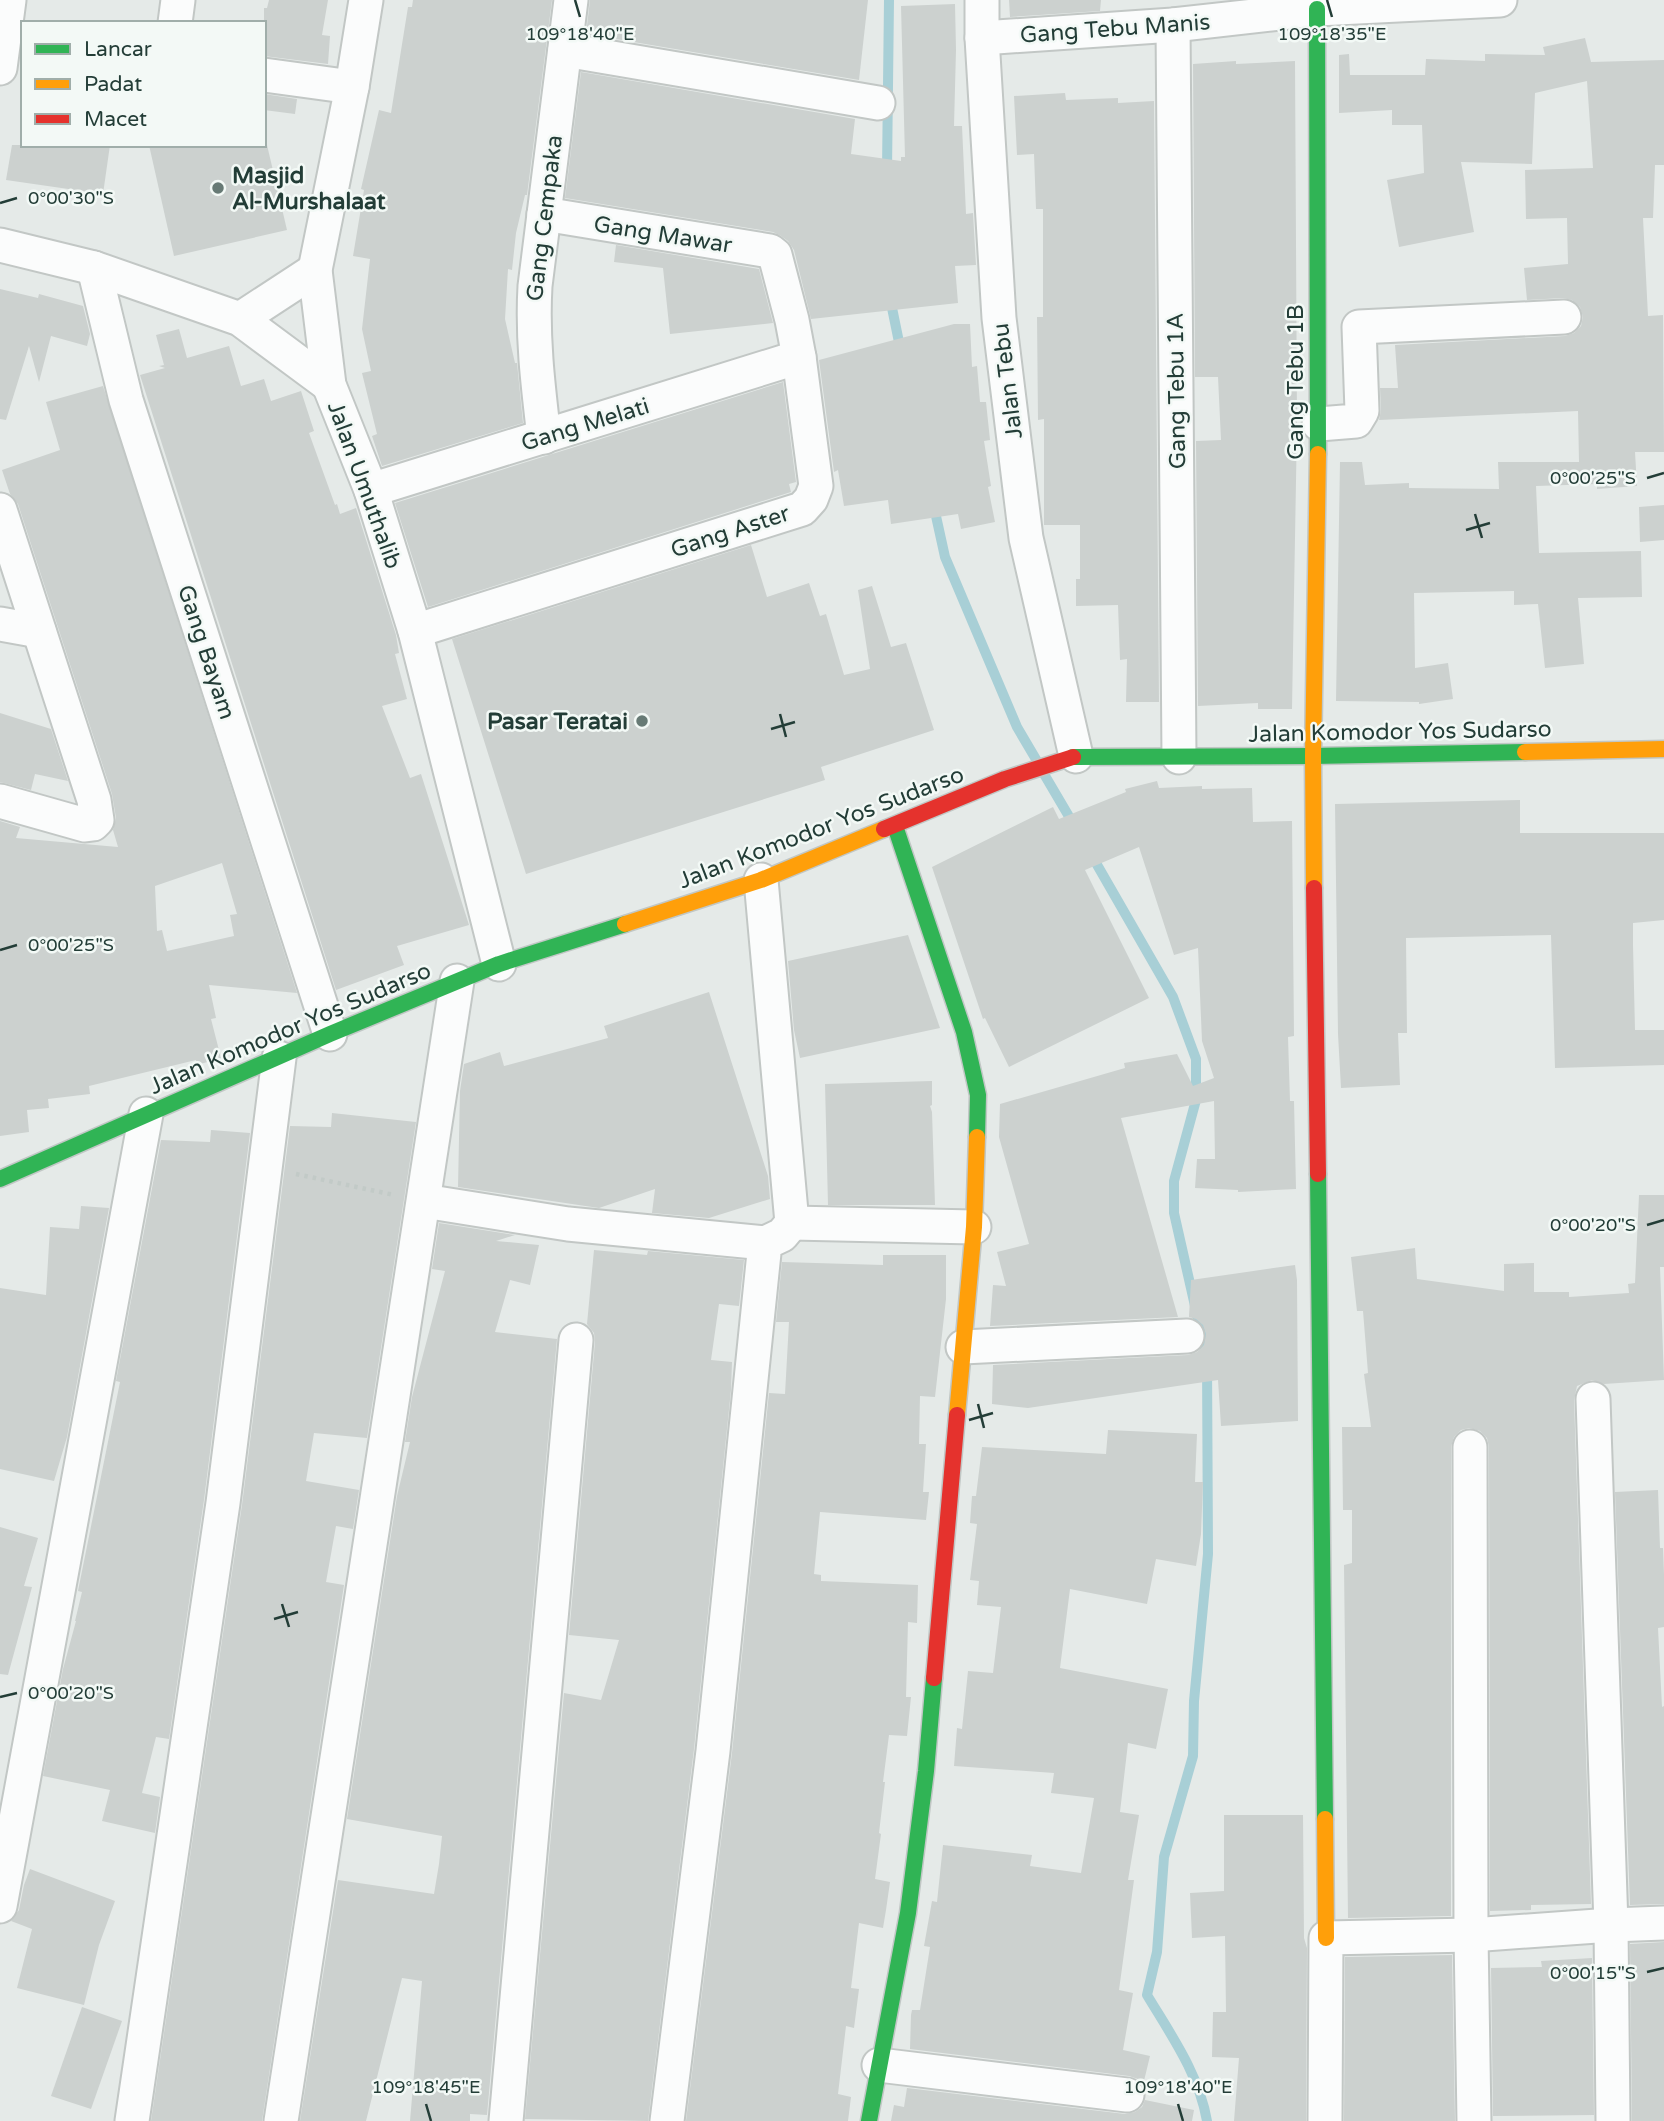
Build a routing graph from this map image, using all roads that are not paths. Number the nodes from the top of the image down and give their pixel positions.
1 (9, 0) edge
2 (178, 0) edge
3 (366, 0) edge
4 (571, 0) edge
5 (982, 0) edge
6 (1500, 0) edge
7 (1317, 9) junction
8 (175, 21) edge
9 (1173, 25) junction
10 (982, 38) junction
11 (9, 48) edge
12 (565, 50) junction
13 (266, 75) edge
14 (352, 87) junction
15 (878, 103) dead end
16 (544, 214) junction
17 (0, 246) edge
18 (778, 261) joint
19 (94, 268) junction
20 (316, 270) junction
21 (1563, 317) dead end
22 (240, 319) junction
23 (799, 357) junction
24 (329, 385) junction
25 (1319, 424) junction
26 (544, 437) junction
27 (371, 490) junction
28 (0, 510) edge
29 (0, 624) edge
30 (39, 631) junction
31 (415, 631) junction
32 (1664, 749) edge
33 (1313, 756) junction
34 (1179, 757) junction
35 (1070, 758) junction
36 (0, 801) edge
37 (895, 826) junction
38 (761, 880) junction
39 (499, 964) junction
40 (457, 981) junction
41 (330, 1034) junction
42 (279, 1058) junction
43 (146, 1114) junction
44 (0, 1179) edge
45 (424, 1201) junction
46 (792, 1223) junction
47 (974, 1227) junction
48 (765, 1243) junction
49 (1187, 1336) dead end
50 (576, 1339) dead end
51 (963, 1347) junction
52 (1593, 1399) dead end
53 (1470, 1447) dead end
54 (0, 1906) edge
55 (1664, 1923) edge
56 (1611, 1925) junction
57 (1471, 1935) junction
58 (1326, 1938) junction
59 (879, 2065) junction
60 (1128, 2095) dead end
61 (132, 2121) edge
62 (281, 2121) edge
63 (506, 2121) edge
64 (667, 2121) edge
65 (869, 2121) edge
66 (1325, 2121) edge
67 (1474, 2121) edge
68 (1612, 2121) edge

1 - 11 street
2 - 8 street
3 - 14 street, Jalan Umuthalib
4 - 12 street, Gang Cempaka
5 - 10 street, Jalan Tebu
6 - 7 street, Gang Tebu Manis
7 - 9 street, Gang Tebu Manis
7 - 25 street, Gang Tebu 1B
9 - 10 street, Gang Tebu Manis
9 - 34 street, Gang Tebu 1A
10 - 35 street, Jalan Tebu
12 - 15 street
12 - 16 street, Gang Cempaka
13 - 14 street
14 - 20 street, Jalan Umuthalib
16 - 18 street, Gang Mawar
16 - 26 street, Gang Cempaka
17 - 19 street
18 - 23 street, Gang Aster
19 - 22 street
19 - 41 street, Gang Bayam
20 - 22 street
20 - 24 street, Jalan Umuthalib
21 - 25 street
22 - 24 street
23 - 26 street, Gang Melati
23 - 31 street, Gang Aster
24 - 27 street, Jalan Umuthalib
25 - 33 street, Gang Tebu 1B
26 - 27 street, Gang Melati
27 - 31 street, Jalan Umuthalib
28 - 30 street
29 - 30 street
30 - 36 street
31 - 39 street, Jalan Umuthalib
32 - 33 street, Jalan Komodor Yos Sudarso
33 - 34 street, Jalan Komodor Yos Sudarso
33 - 58 street, Gang Tebu 1B
34 - 35 street, Jalan Komodor Yos Sudarso
35 - 37 street, Jalan Komodor Yos Sudarso
37 - 38 street, Jalan Komodor Yos Sudarso
37 - 47 street
38 - 39 street, Jalan Komodor Yos Sudarso
38 - 46 street
39 - 40 street, Jalan Komodor Yos Sudarso
40 - 41 street, Jalan Komodor Yos Sudarso
40 - 45 street
41 - 42 street, Jalan Komodor Yos Sudarso
42 - 43 street, Jalan Komodor Yos Sudarso
42 - 61 street
43 - 44 street, Jalan Komodor Yos Sudarso
43 - 54 street
45 - 48 street
45 - 62 street
46 - 47 street
46 - 48 street
47 - 51 street
48 - 64 street
49 - 51 street
50 - 63 street
51 - 59 street
52 - 56 street
53 - 57 street
55 - 56 street
56 - 57 street
56 - 68 street
57 - 58 street
57 - 67 street
58 - 66 street
59 - 60 street
59 - 65 street

